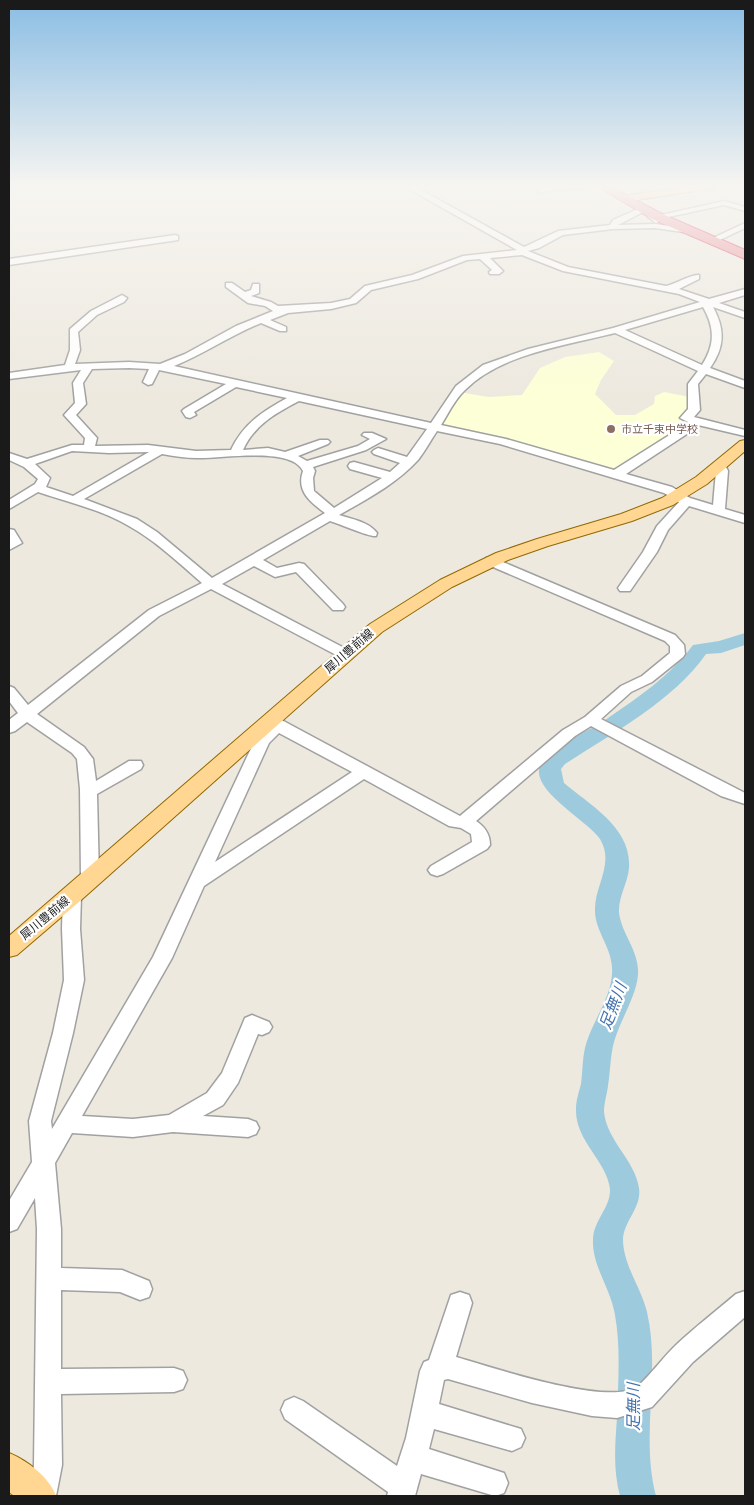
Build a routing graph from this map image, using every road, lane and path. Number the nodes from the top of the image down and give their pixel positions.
1 (56, 255) edge
2 (488, 255) edge
3 (532, 255) edge
4 (482, 256) junction
5 (9, 262) edge
6 (493, 272) dead end
7 (696, 277) dead end
8 (229, 285) dead end
9 (256, 286) dead end
10 (667, 289) junction
11 (744, 293) edge
12 (243, 296) junction
13 (122, 298) dead end
14 (711, 301) junction
15 (286, 310) junction
16 (745, 315) edge
17 (263, 320) junction
18 (283, 329) dead end
19 (616, 330) junction
20 (134, 365) junction
21 (89, 366) junction
22 (159, 367) junction
23 (69, 368) junction
24 (705, 370) junction
25 (9, 376) edge
26 (133, 377) dead end
27 (148, 382) dead end
28 (236, 383) junction
29 (745, 385) edge
30 (298, 398) junction
31 (190, 415) dead end
32 (694, 421) junction
33 (432, 427) junction
34 (745, 433) edge
35 (368, 434) dead end
36 (324, 442) dead end
37 (745, 444) edge
38 (89, 449) junction
39 (159, 451) junction
40 (236, 452) junction
41 (378, 452) dead end
42 (9, 456) edge
43 (286, 456) junction
44 (409, 462) junction
45 (26, 464) junction
46 (306, 465) junction
47 (354, 466) dead end
48 (720, 466) junction
49 (617, 474) junction
50 (393, 476) junction
51 (37, 488) junction
52 (682, 498) junction
53 (74, 500) junction
54 (9, 505) edge
55 (719, 510) junction
56 (331, 515) junction
57 (745, 519) edge
58 (9, 533) edge
59 (371, 533) dead end
60 (9, 546) edge
61 (254, 560) junction
62 (491, 561) junction
63 (212, 584) junction
64 (625, 588) dead end
65 (338, 607) dead end
66 (345, 654) junction
67 (9, 692) edge
68 (28, 715) junction
69 (591, 720) junction
70 (273, 722) junction
71 (9, 728) edge
72 (135, 765) dead end
73 (364, 771) junction
74 (88, 792) junction
75 (745, 799) edge
76 (464, 822) junction
77 (437, 870) dead end
78 (90, 878) junction
79 (198, 882) junction
80 (72, 896) junction
81 (9, 949) edge
82 (262, 1026) dead end
83 (173, 1123) junction
84 (67, 1124) junction
85 (248, 1128) dead end
86 (44, 1162) junction
87 (9, 1222) edge
88 (48, 1279) junction
89 (140, 1289) dead end
90 (745, 1302) edge
91 (460, 1303) dead end
92 (439, 1369) junction
93 (174, 1380) dead end
94 (48, 1382) junction
95 (294, 1410) dead end
96 (424, 1413) junction
97 (512, 1438) dead end
98 (413, 1458) junction
99 (9, 1470) edge
100 (494, 1483) dead end
101 (403, 1492) edge
102 (41, 1496) edge

1 - 5 street
2 - 4 street
3 - 10 street
4 - 6 street
4 - 15 street
7 - 10 street
8 - 12 street
9 - 12 street
10 - 14 street
11 - 14 street
12 - 15 street
13 - 23 street
14 - 16 street
14 - 19 street
14 - 24 street
15 - 17 street
17 - 18 street
17 - 22 street
19 - 24 street
19 - 33 street
20 - 21 street
20 - 22 street
20 - 26 street
21 - 23 street
21 - 38 street
22 - 27 street
22 - 28 street
23 - 25 street
24 - 29 street
24 - 32 street
28 - 30 street
28 - 31 street
30 - 33 street
30 - 40 street
32 - 34 street
32 - 49 street
33 - 44 street
33 - 49 street
35 - 46 street
36 - 43 street
37 - 48 main road, 犀川豊前線
38 - 39 street
38 - 45 street
39 - 40 street
39 - 53 street
40 - 43 street
41 - 44 street
42 - 45 street
43 - 46 street
44 - 50 street
45 - 51 street
46 - 56 street
47 - 50 street
48 - 52 main road, 犀川豊前線
48 - 55 street
49 - 52 street
50 - 56 street
51 - 53 street
51 - 54 street
52 - 55 street
52 - 62 main road, 犀川豊前線
52 - 64 street
53 - 63 street
55 - 57 street
56 - 59 street
56 - 61 street
58 - 60 street
61 - 63 street
61 - 65 street
62 - 66 main road, 犀川豊前線
62 - 69 street
63 - 66 street
63 - 68 street
66 - 70 main road, 犀川豊前線
67 - 68 street
68 - 71 street
68 - 74 street
69 - 75 street
69 - 76 street
70 - 73 street
70 - 78 main road, 犀川豊前線
70 - 79 street
72 - 74 street
73 - 76 street
73 - 79 street
74 - 78 street
76 - 77 street
78 - 80 main road, 犀川豊前線
79 - 84 street
80 - 81 main road, 犀川豊前線
80 - 86 street
82 - 83 street
83 - 84 street
83 - 85 street
84 - 86 street
86 - 87 street
86 - 88 street
88 - 89 street
88 - 94 street
90 - 92 street
91 - 92 street
92 - 96 street
93 - 94 street
94 - 102 street
95 - 101 street
96 - 97 street
96 - 98 street
98 - 100 street
98 - 101 street
99 - 102 main road

